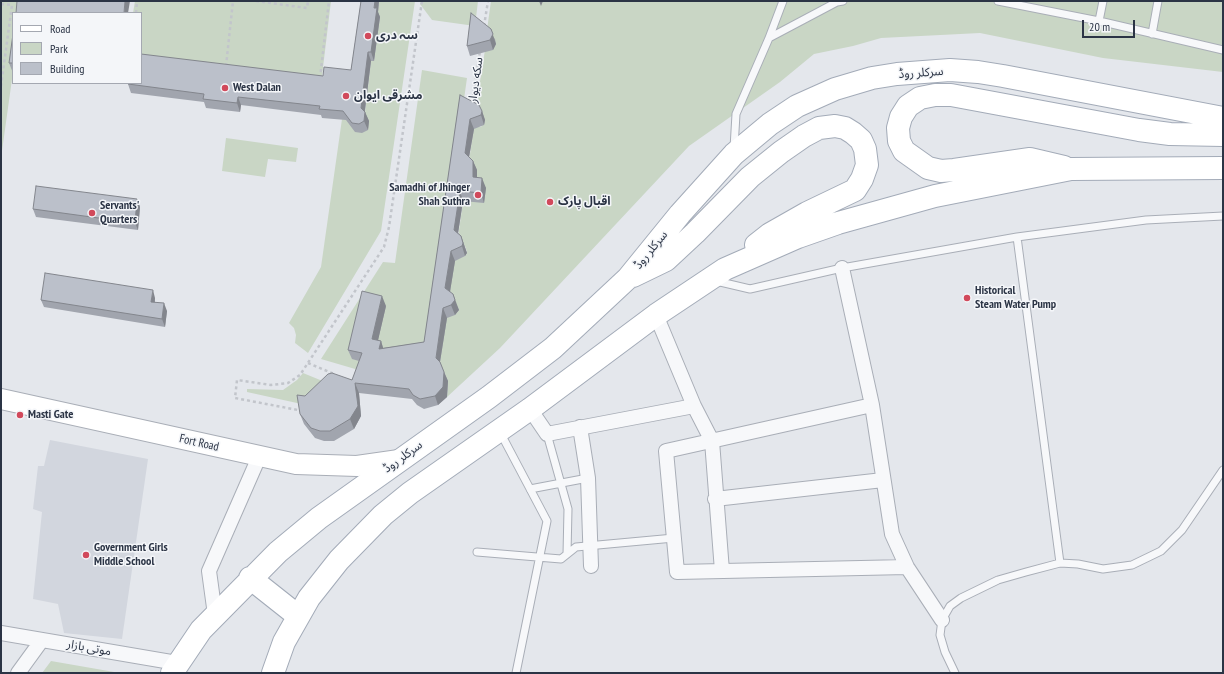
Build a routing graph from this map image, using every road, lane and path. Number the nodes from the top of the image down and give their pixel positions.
1 (137, 1) edge
2 (233, 1) edge
3 (256, 1) edge
4 (308, 1) edge
5 (329, 1) edge
6 (422, 1) edge
7 (488, 1) edge
8 (783, 1) edge
9 (843, 1) edge
10 (998, 1) edge
11 (1103, 1) edge
12 (1158, 1) edge
13 (1, 4) edge
14 (136, 12) edge
15 (1099, 21) junction
16 (483, 32) edge
17 (1152, 34) junction
18 (769, 38) junction
19 (480, 48) edge
20 (1223, 49) edge
21 (225, 70) edge
22 (319, 81) edge
23 (1, 86) edge
24 (471, 111) edge
25 (1223, 118) edge
26 (1223, 134) edge
27 (734, 154) junction
28 (1223, 168) edge
29 (1071, 169) junction
30 (1223, 216) edge
31 (1017, 238) junction
32 (842, 268) junction
33 (718, 274) junction
34 (628, 278) junction
35 (656, 315) junction
36 (308, 363) junction
37 (342, 377) edge
38 (1, 399) edge
39 (872, 405) junction
40 (694, 406) junction
41 (530, 409) junction
42 (304, 411) edge
43 (580, 428) junction
44 (499, 429) junction
45 (547, 434) junction
46 (712, 441) junction
47 (259, 457) junction
48 (399, 460) junction
49 (1223, 470) edge
50 (588, 478) junction
51 (883, 480) junction
52 (560, 483) junction
53 (530, 489) junction
54 (715, 498) junction
55 (674, 538) junction
56 (591, 546) junction
57 (477, 552) dead end
58 (567, 554) junction
59 (541, 557) junction
60 (1060, 564) junction
61 (591, 566) dead end
62 (907, 566) junction
63 (722, 571) junction
64 (250, 578) junction
65 (215, 615) junction
66 (298, 616) junction
67 (942, 620) junction
68 (1, 633) edge
69 (42, 640) junction
70 (174, 668) edge
71 (18, 673) edge
72 (272, 673) edge
73 (516, 673) edge
74 (955, 673) edge

1 - 14 path
2 - 21 path
3 - 4 path
5 - 22 path
6 - 36 path
7 - 16 path
8 - 18 lane
9 - 18 lane
10 - 15 lane
11 - 15 lane
12 - 17 lane
13 - 23 path
15 - 17 lane
17 - 20 lane
18 - 27 lane
19 - 24 path, سکه دیوار
25 - 27 main road, سرکلر روڈ
26 - 29 main road
27 - 34 main road, سرکلر روڈ
28 - 29 main road
29 - 33 main road
30 - 31 lane
31 - 32 lane
31 - 60 lane
32 - 33 lane
32 - 39 street
33 - 34 main road
33 - 35 main road
34 - 48 main road, سرکلر روڈ
35 - 40 street
35 - 41 main road
36 - 37 path
36 - 42 path
38 - 47 street, Fort Road
39 - 46 street
39 - 51 street
40 - 43 street
40 - 46 street
41 - 44 main road
41 - 45 street
43 - 45 street
43 - 50 street
44 - 53 lane
44 - 66 main road
45 - 52 lane
46 - 54 street
46 - 55 street
47 - 48 street, Fort Road
47 - 65 street
48 - 64 main road, سرکلر روڈ
49 - 60 lane
50 - 52 lane
50 - 56 street
51 - 54 street
51 - 62 street
52 - 53 lane
52 - 58 lane
53 - 59 lane
54 - 63 street
55 - 56 lane
55 - 63 street
56 - 58 lane
56 - 61 street
57 - 59 lane
58 - 59 lane
59 - 73 lane
60 - 67 lane
62 - 63 street
62 - 67 street
64 - 65 main road, سرکلر روڈ
64 - 66 main road
65 - 70 main road, سرکلر روڈ
66 - 72 main road
67 - 74 lane
68 - 69 street, موتی بازار
69 - 70 street, موتی بازار
69 - 71 street

